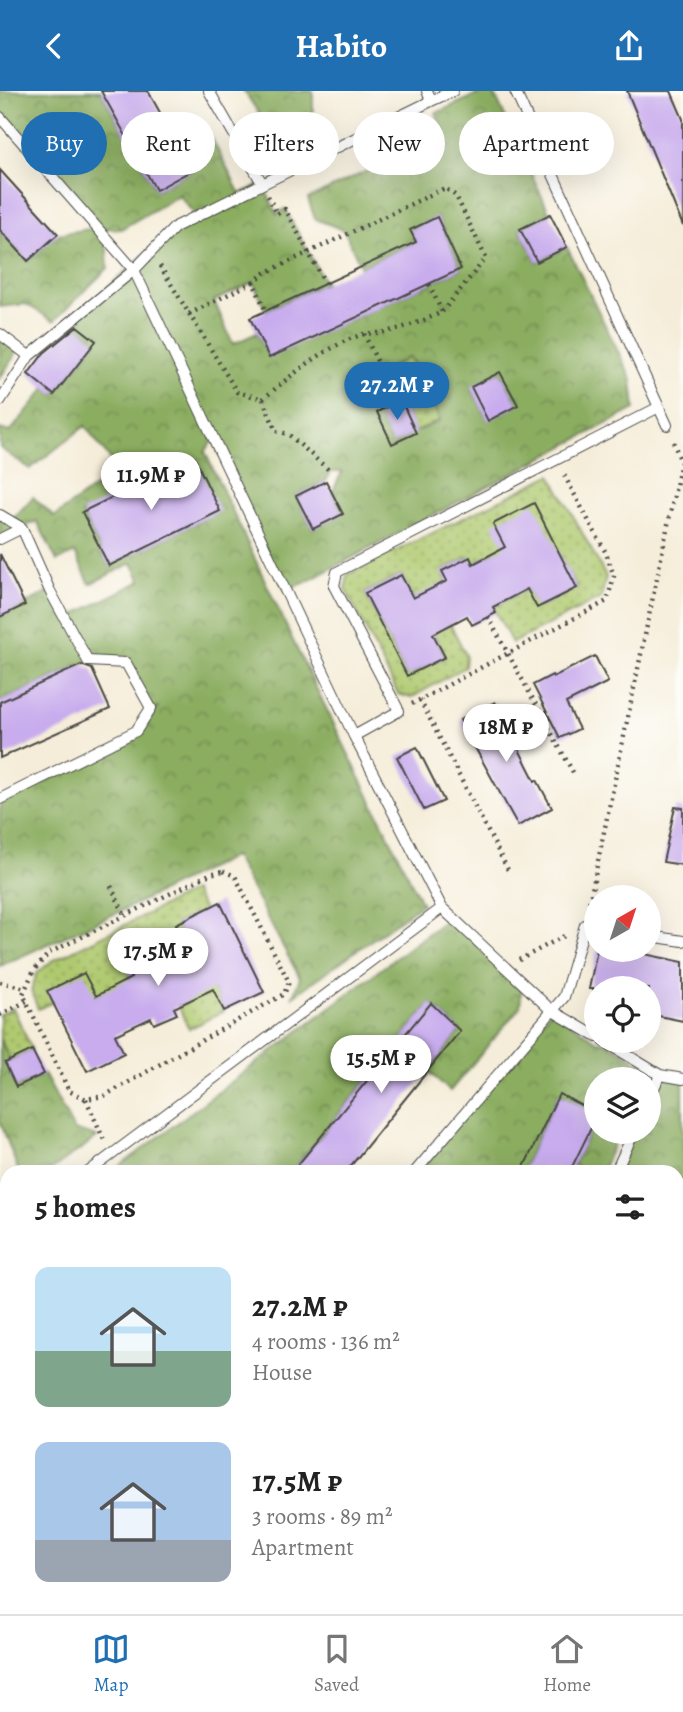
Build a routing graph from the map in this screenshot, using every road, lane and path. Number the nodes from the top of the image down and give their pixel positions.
1 (209, 91) edge
2 (453, 91) edge
3 (515, 91) edge
4 (429, 96) edge
5 (0, 117) edge
6 (262, 183) junction
7 (151, 252) junction
8 (309, 252) junction
9 (134, 270) junction
10 (253, 282) junction
11 (326, 283) dead end
12 (429, 284) dead end
13 (266, 311) dead end
14 (442, 312) junction
15 (189, 314) junction
16 (0, 334) edge
17 (364, 334) junction
18 (29, 356) junction
19 (382, 371) dead end
20 (263, 399) junction
21 (0, 401) edge
22 (659, 407) junction
23 (667, 425) joint
24 (556, 460) junction
25 (331, 472) dead end
26 (0, 515) edge
27 (22, 528) junction
28 (0, 539) edge
29 (488, 617) dead end
30 (508, 654) junction
31 (421, 700) junction
32 (399, 711) junction
33 (354, 736) junction
34 (574, 774) dead end
35 (0, 799) edge
36 (510, 874) dead end
37 (593, 885) edge
38 (111, 886) dead end
39 (442, 908) junction
40 (125, 916) junction
41 (584, 926) edge
42 (584, 928) edge
43 (662, 938) edge
44 (683, 941) edge
45 (505, 967) junction
46 (0, 982) edge
47 (26, 988) junction
48 (27, 1001) junction
49 (551, 1010) junction
50 (0, 1015) edge
51 (584, 1029) edge
52 (624, 1053) edge
53 (647, 1067) edge
54 (661, 1075) edge
55 (683, 1079) edge
56 (86, 1099) junction
57 (628, 1144) edge
58 (110, 1155) junction
59 (97, 1165) edge
60 (421, 1165) edge
61 (619, 1165) edge

1 - 6 lane
2 - 4 lane
3 - 22 lane
4 - 6 lane
5 - 9 lane
6 - 7 lane
6 - 8 path
7 - 9 lane
7 - 15 path
8 - 10 path
8 - 11 path
8 - 14 path
9 - 18 lane
9 - 33 lane
10 - 13 path
10 - 15 path
12 - 14 path
14 - 17 path
15 - 20 path
16 - 18 lane
17 - 19 path
17 - 20 path
18 - 21 lane
20 - 25 path
22 - 23 lane
22 - 24 lane
23 - 37 path
24 - 30 path
24 - 32 lane
26 - 27 lane
27 - 28 lane
27 - 35 lane
29 - 30 path
30 - 31 path
30 - 34 path
31 - 32 path
31 - 36 path
32 - 33 lane
33 - 39 lane
38 - 40 path
39 - 45 lane
39 - 58 lane
40 - 47 path
40 - 56 path
41 - 45 path
42 - 49 lane
43 - 44 lane
45 - 49 lane
46 - 47 path
47 - 48 path
48 - 50 path
48 - 56 path
49 - 51 lane
49 - 60 lane
52 - 53 lane
54 - 55 lane
56 - 58 path
57 - 61 lane
58 - 59 lane

